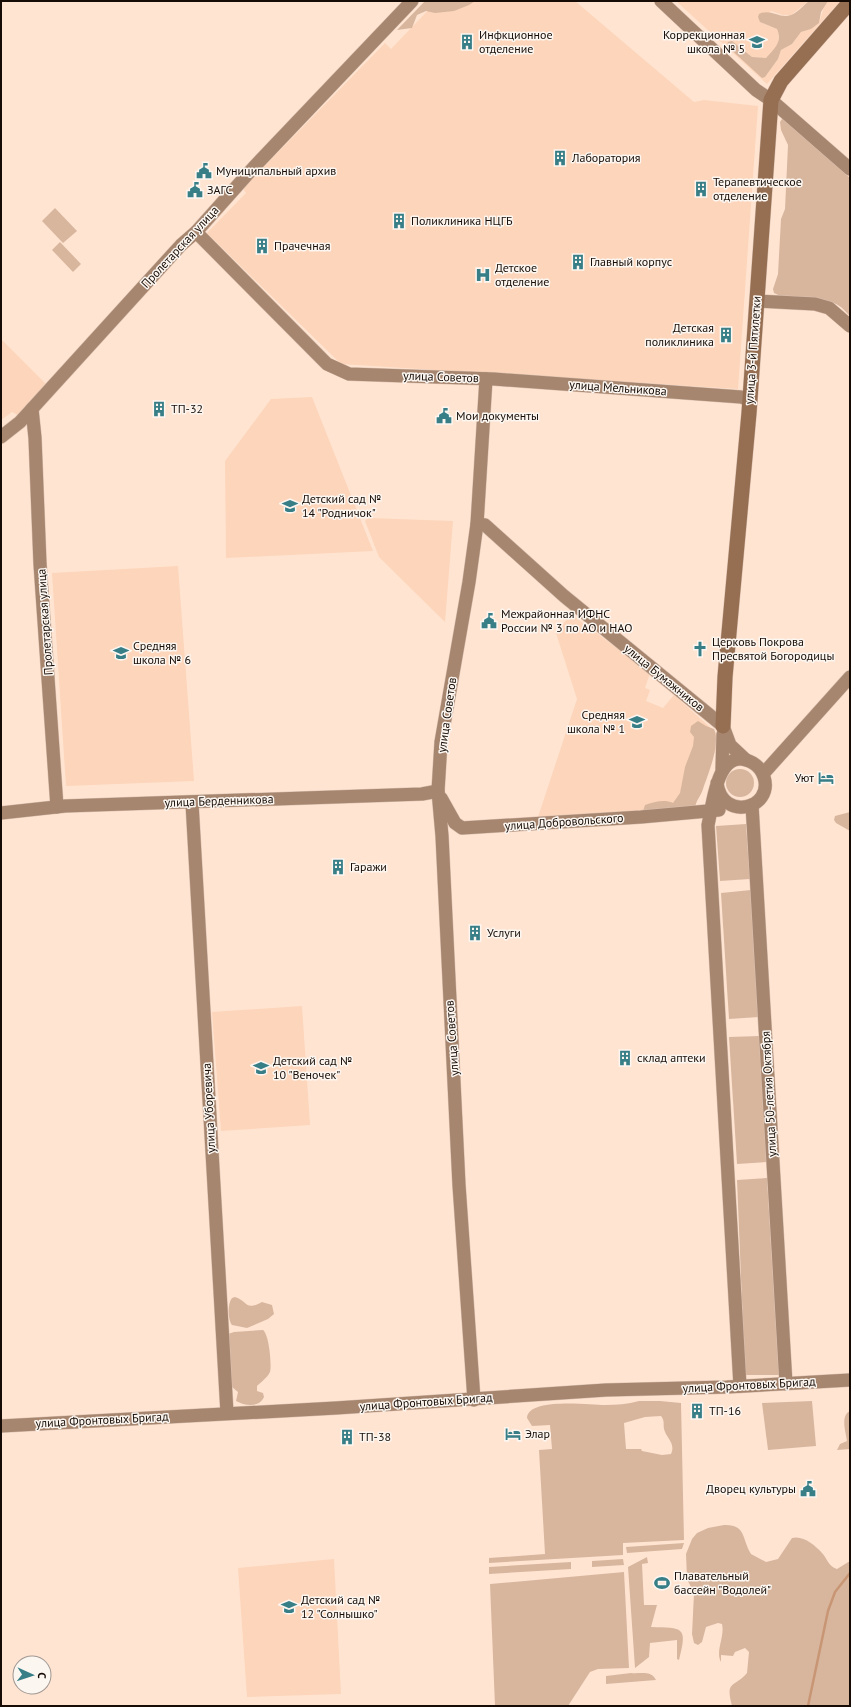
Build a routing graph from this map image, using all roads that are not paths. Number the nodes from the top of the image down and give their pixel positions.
1 (412, 1) edge
2 (661, 1) edge
3 (850, 2) edge
4 (771, 100) junction
5 (850, 170) edge
6 (196, 232) junction
7 (757, 301) junction
8 (850, 326) edge
9 (486, 379) junction
10 (750, 400) junction
11 (32, 409) junction
12 (20, 422) junction
13 (1, 437) edge
14 (35, 438) junction
15 (477, 524) junction
16 (850, 677) edge
17 (723, 726) junction
18 (755, 766) junction
19 (722, 769) junction
20 (717, 783) junction
21 (438, 791) junction
22 (192, 803) junction
23 (752, 805) junction
24 (57, 807) junction
25 (738, 807) junction
26 (711, 811) junction
27 (1, 813) edge
28 (462, 828) junction
29 (442, 836) junction
30 (850, 1380) edge
31 (786, 1384) junction
32 (740, 1386) junction
33 (474, 1400) junction
34 (227, 1413) junction
35 (1, 1426) edge

1 - 6 street, Пролетарская улица
2 - 4 street
3 - 4 main road, улица 3-й Пятилетки
4 - 5 street
4 - 7 main road, улица 3-й Пятилетки
6 - 9 street, улица Советов
6 - 11 street, Пролетарская улица
7 - 8 street
7 - 10 main road, улица 3-й Пятилетки
9 - 10 street, улица Мельникова
9 - 15 street, улица Советов
10 - 17 main road, улица 3-й Пятилетки
11 - 12 street, Пролетарская улица
11 - 14 street, Пролетарская улица
12 - 13 street, Пролетарская улица
12 - 14 street
14 - 24 street, Пролетарская улица
15 - 17 street, улица Бумажников
15 - 21 street, улица Советов
16 - 18 street
17 - 18 street
17 - 19 street
18 - 19 street
18 - 23 street
19 - 20 street
20 - 25 street
20 - 26 street
21 - 22 street, улица Берденникова
21 - 28 street
21 - 29 street, улица Советов
22 - 24 street, улица Берденникова
22 - 34 street, улица Уборевича
23 - 25 street
23 - 31 street, улица 50-летия Октября
24 - 27 street, улица Берденникова
25 - 26 street, улица Добровольского
26 - 28 street, улица Добровольского
26 - 32 street
28 - 29 street, улица Добровольского
29 - 33 street, улица Советов
30 - 31 street, улица Фронтовых Бригад
31 - 32 street, улица Фронтовых Бригад
32 - 33 street, улица Фронтовых Бригад
33 - 34 street, улица Фронтовых Бригад
34 - 35 street, улица Фронтовых Бригад

